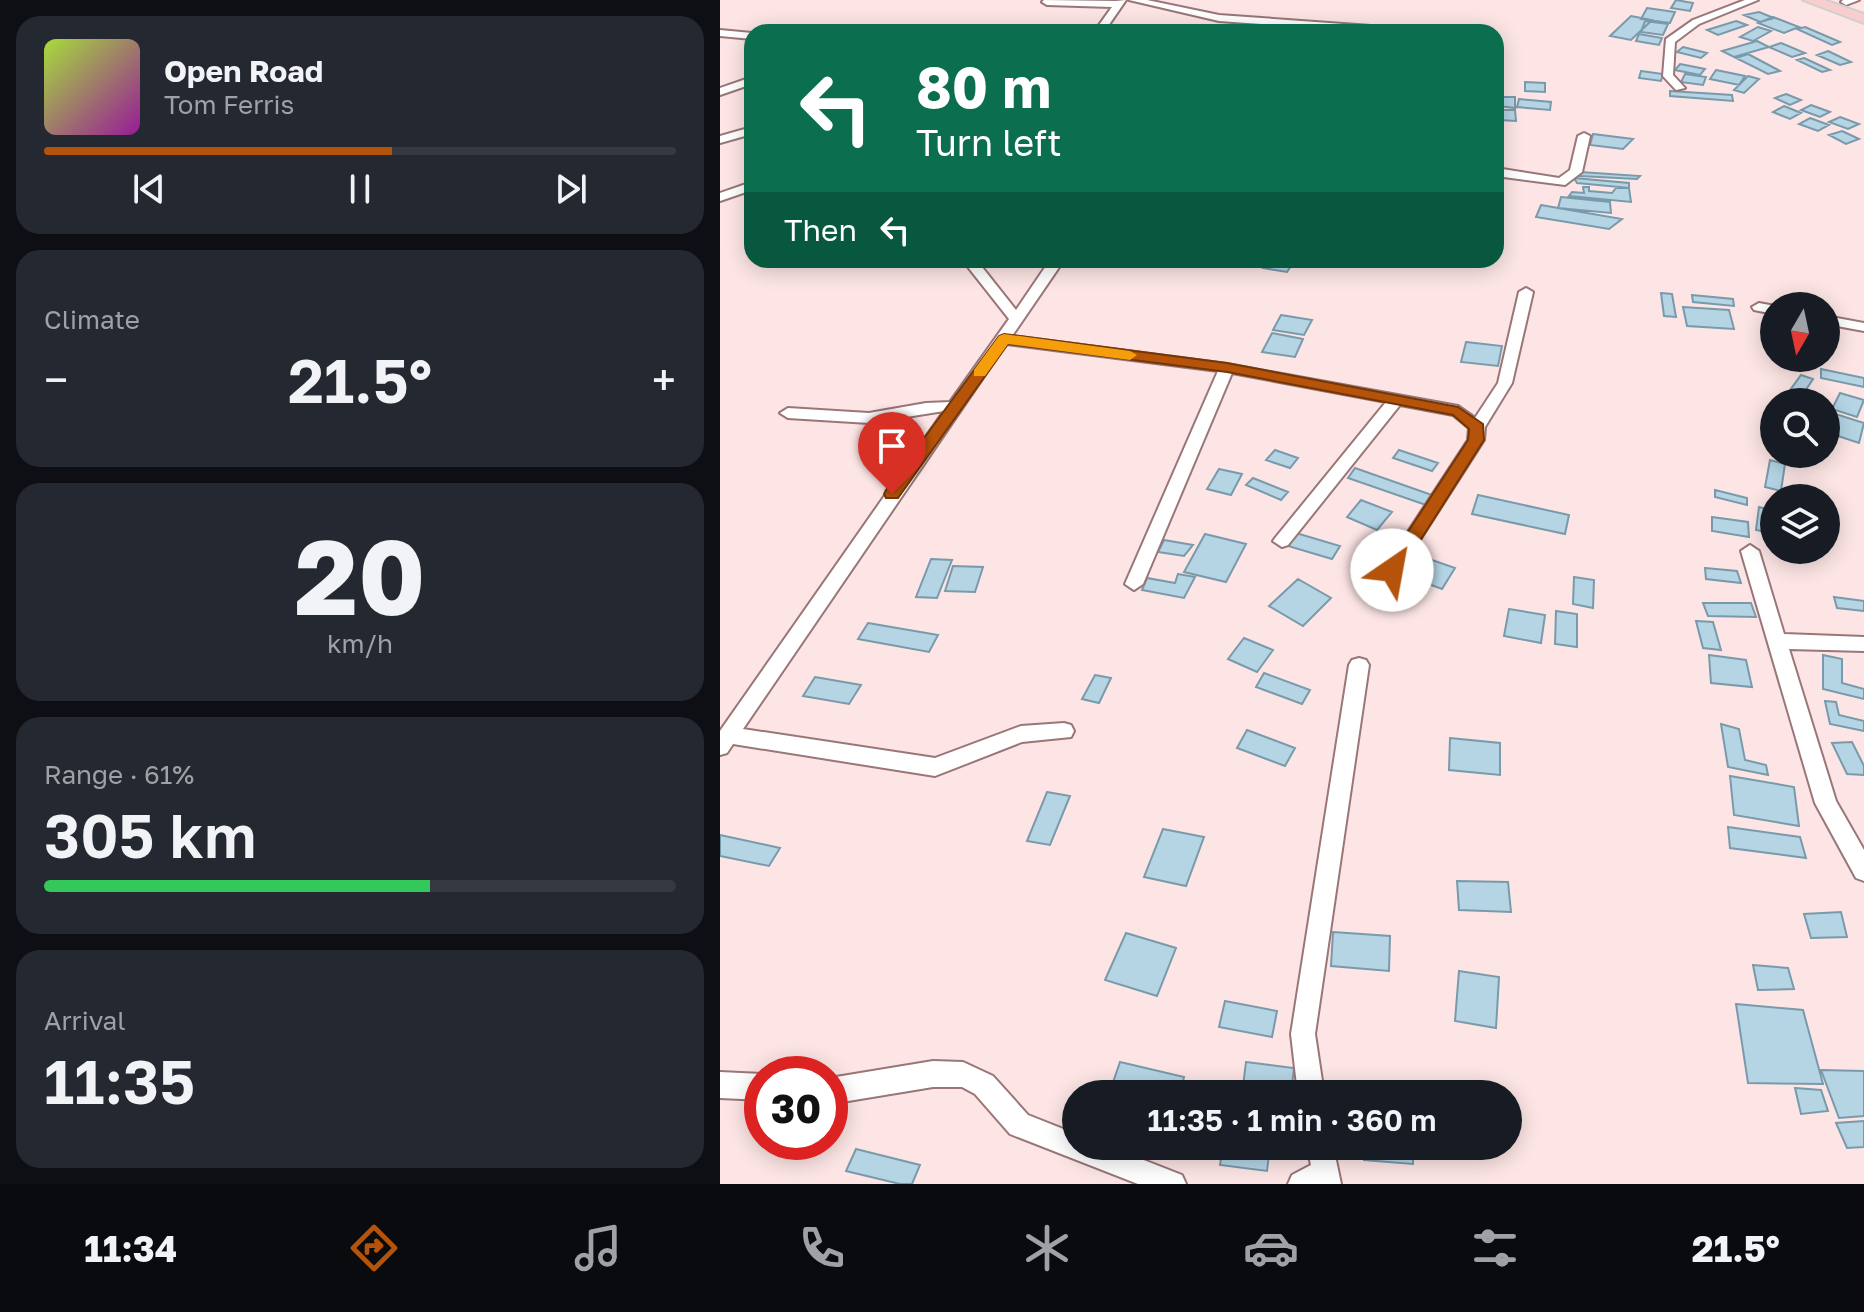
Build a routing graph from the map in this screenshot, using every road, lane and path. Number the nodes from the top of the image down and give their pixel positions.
1 (1134, 0) edge
2 (1211, 0) edge
3 (1753, 0) edge
4 (1810, 0) edge
5 (1847, 1) edge
6 (1047, 2) dead end
7 (1120, 2) edge
8 (1864, 9) edge
9 (1194, 13) junction
10 (1219, 18) junction
11 (1864, 19) edge
12 (1105, 24) edge
13 (1215, 24) edge
14 (1302, 24) edge
15 (720, 33) edge
16 (744, 35) edge
17 (744, 83) edge
18 (1680, 88) dead end
19 (720, 92) edge
20 (744, 132) edge
21 (1584, 136) dead end
22 (720, 140) edge
23 (1504, 173) edge
24 (744, 189) edge
25 (720, 197) edge
26 (976, 268) edge
27 (1051, 268) edge
28 (1526, 292) dead end
29 (1016, 319) junction
30 (1840, 323) edge
31 (1864, 327) edge
32 (1004, 339) junction
33 (1227, 368) junction
34 (1397, 399) junction
35 (954, 407) junction
36 (788, 413) dead end
37 (1477, 427) junction
38 (1282, 541) dead end
39 (1750, 551) dead end
40 (1392, 570) dead end
41 (1134, 584) dead end
42 (1775, 641) junction
43 (1864, 644) edge
44 (1359, 665) dead end
45 (1064, 731) dead end
46 (724, 741) edge
47 (1864, 871) edge
48 (1309, 1080) edge
49 (720, 1085) edge
50 (744, 1086) edge
51 (848, 1088) edge
52 (1173, 1184) edge

1 - 9 street
2 - 9 street
3 - 18 street
4 - 11 main road
5 - 8 main road
6 - 7 street
7 - 12 street
9 - 10 street
10 - 13 street
10 - 14 street
15 - 16 street
17 - 19 street
20 - 22 street
21 - 23 street
24 - 25 street
26 - 29 street
27 - 29 street
28 - 37 street
29 - 32 street
30 - 31 street
32 - 33 street
32 - 35 street
33 - 34 street
33 - 41 street
34 - 37 street
34 - 38 street
35 - 36 street
35 - 46 street
37 - 40 street
39 - 42 street
42 - 43 street
42 - 47 street
44 - 48 street
45 - 46 street
49 - 50 street
51 - 52 street

